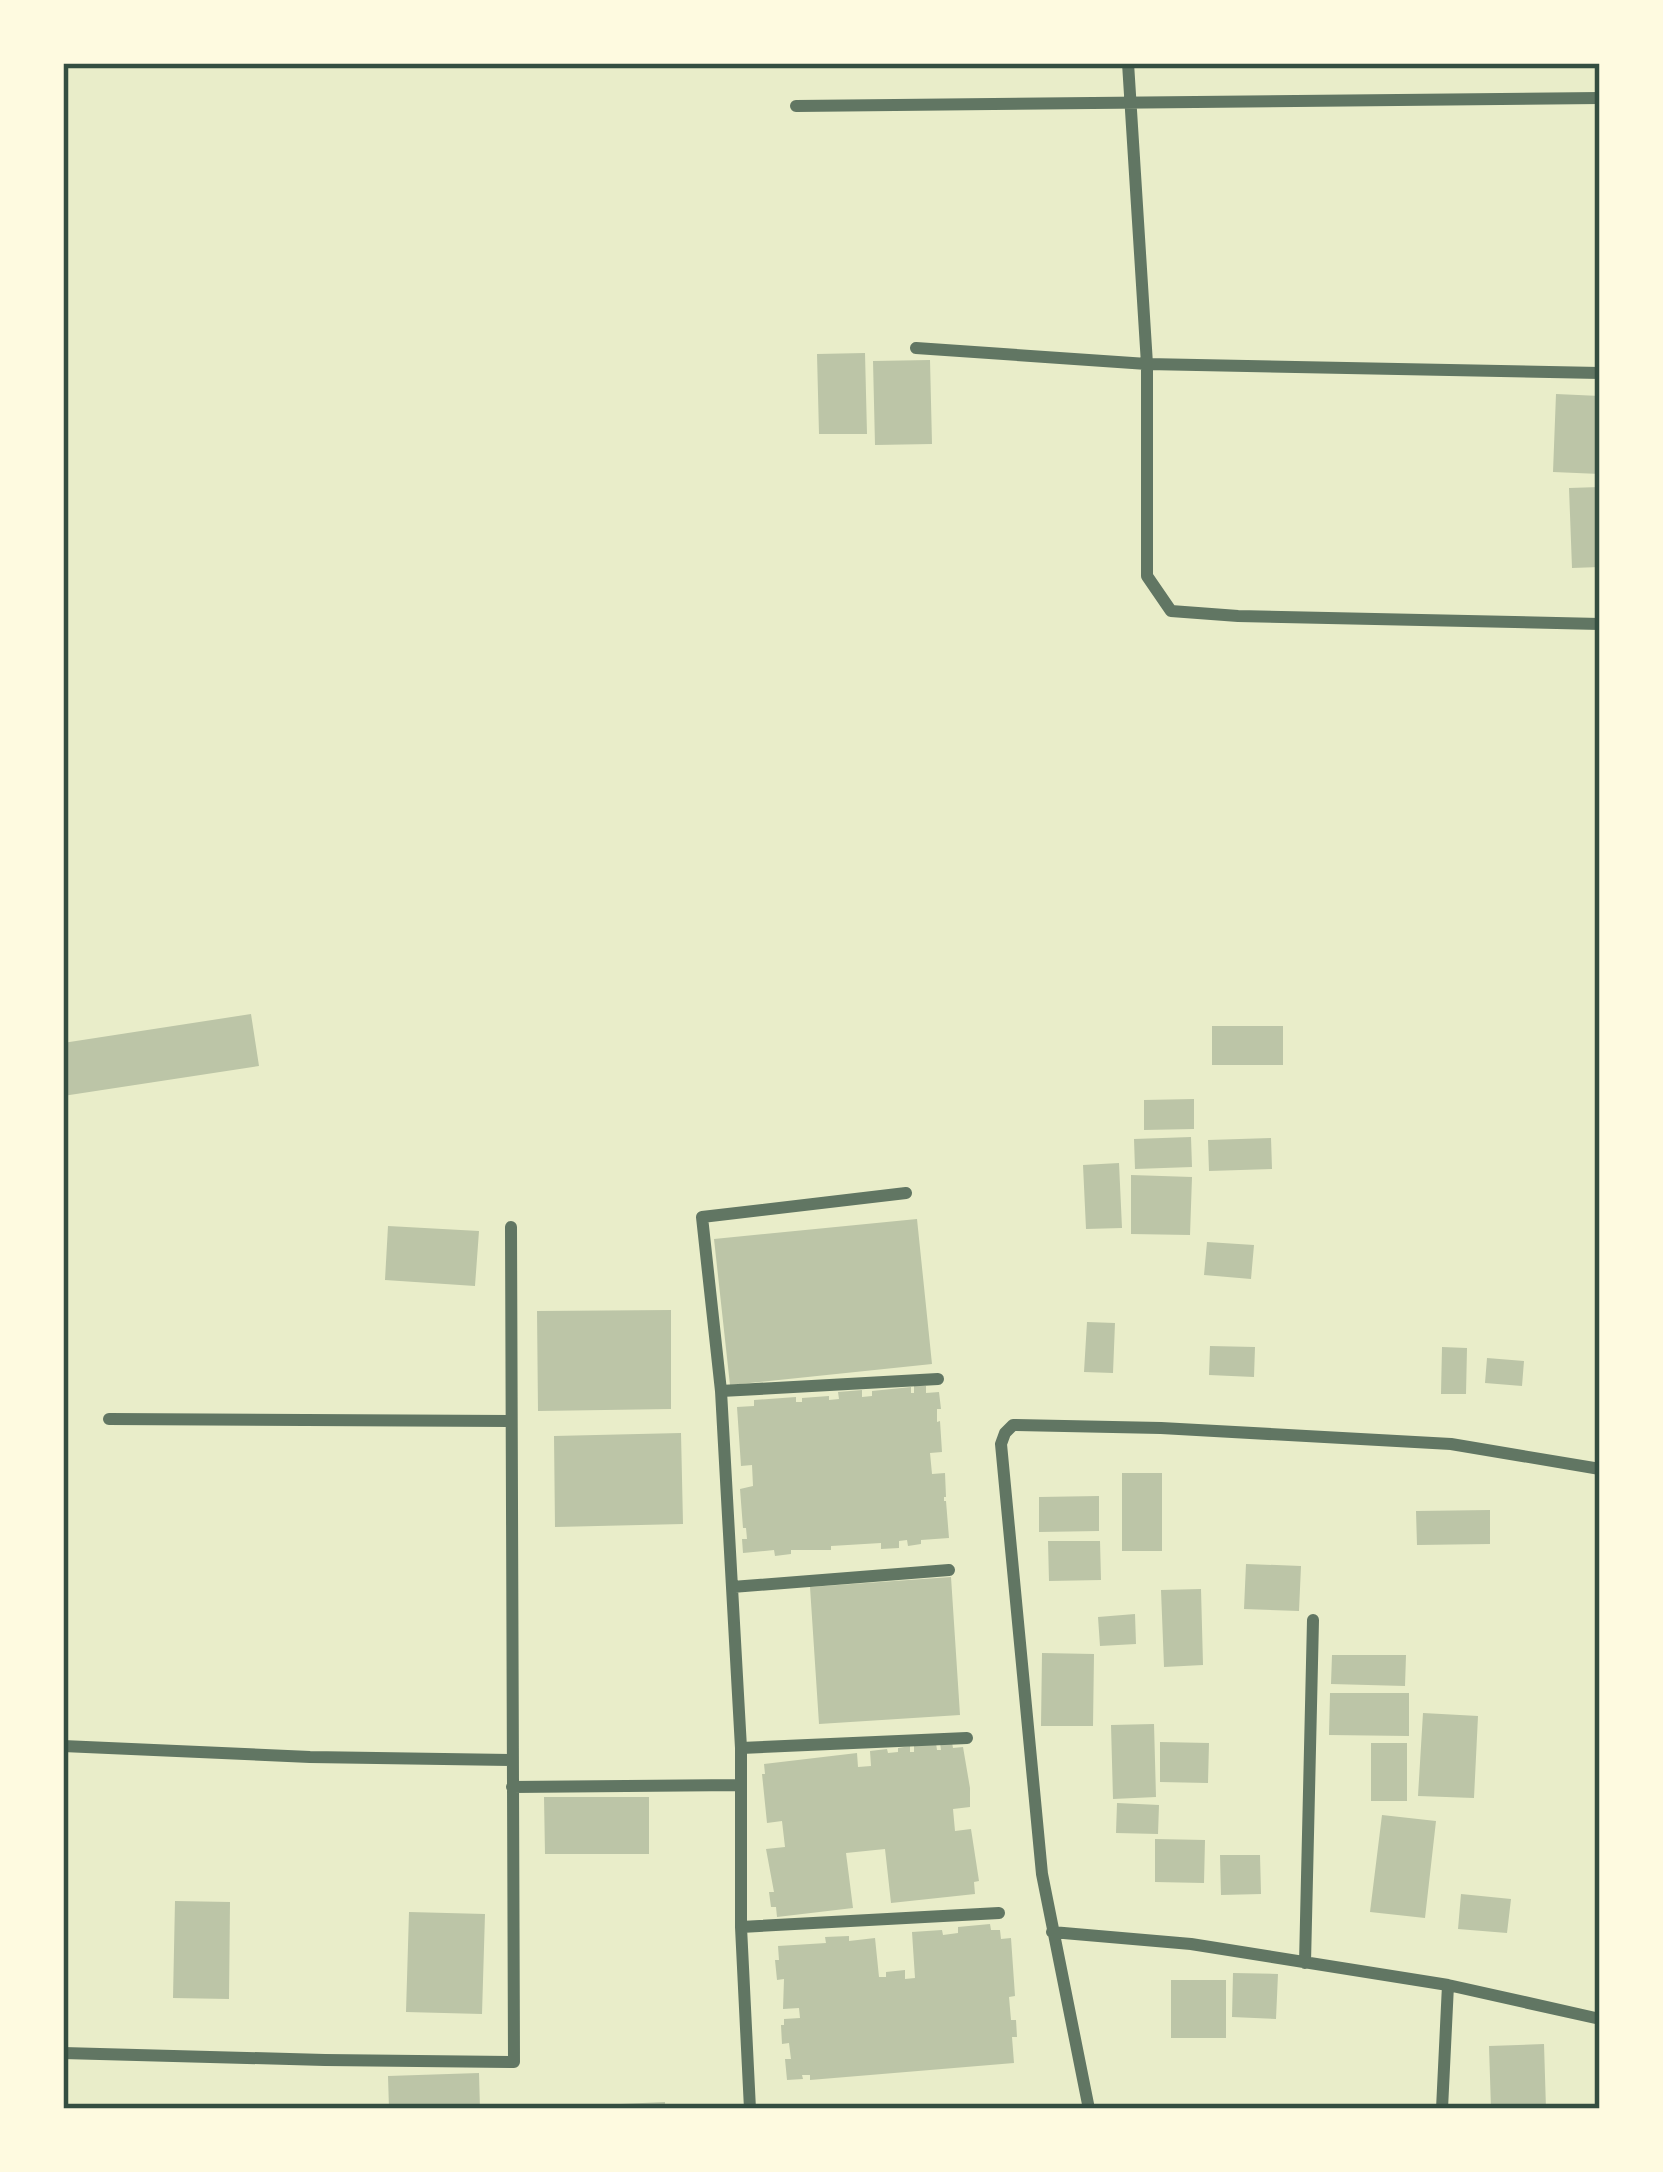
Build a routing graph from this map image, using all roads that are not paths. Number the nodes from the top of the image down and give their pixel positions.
1 (1128, 63) edge
2 (1600, 98) edge
3 (1129, 105) junction
4 (796, 106) dead end
5 (916, 348) dead end
6 (1147, 364) junction
7 (1600, 373) edge
8 (1600, 624) edge
9 (907, 1192) dead end
10 (511, 1227) dead end
11 (938, 1379) dead end
12 (721, 1391) junction
13 (109, 1419) dead end
14 (511, 1421) junction
15 (1600, 1469) edge
16 (949, 1570) dead end
17 (732, 1587) junction
18 (1313, 1620) dead end
19 (967, 1738) dead end
20 (63, 1746) edge
21 (741, 1748) junction
22 (512, 1760) junction
23 (740, 1786) junction
24 (512, 1787) junction
25 (999, 1913) dead end
26 (741, 1927) junction
27 (1052, 1932) junction
28 (1305, 1963) junction
29 (1448, 1985) junction
30 (1600, 2019) edge
31 (63, 2053) edge
32 (750, 2109) edge
33 (1089, 2109) edge
34 (1442, 2109) edge

1 - 3 street
2 - 3 street
3 - 4 street
3 - 6 street
5 - 6 street
6 - 7 street
6 - 8 street
9 - 12 street
10 - 14 street
11 - 12 street
12 - 17 street
13 - 14 street
14 - 22 street
15 - 27 street
16 - 17 street
17 - 21 street
18 - 28 street
19 - 21 street
20 - 22 street
21 - 23 street
22 - 24 street
23 - 24 street
23 - 26 street
24 - 31 street
25 - 26 street
26 - 32 street
27 - 28 street
27 - 33 street
28 - 29 street
29 - 30 street
29 - 34 street

